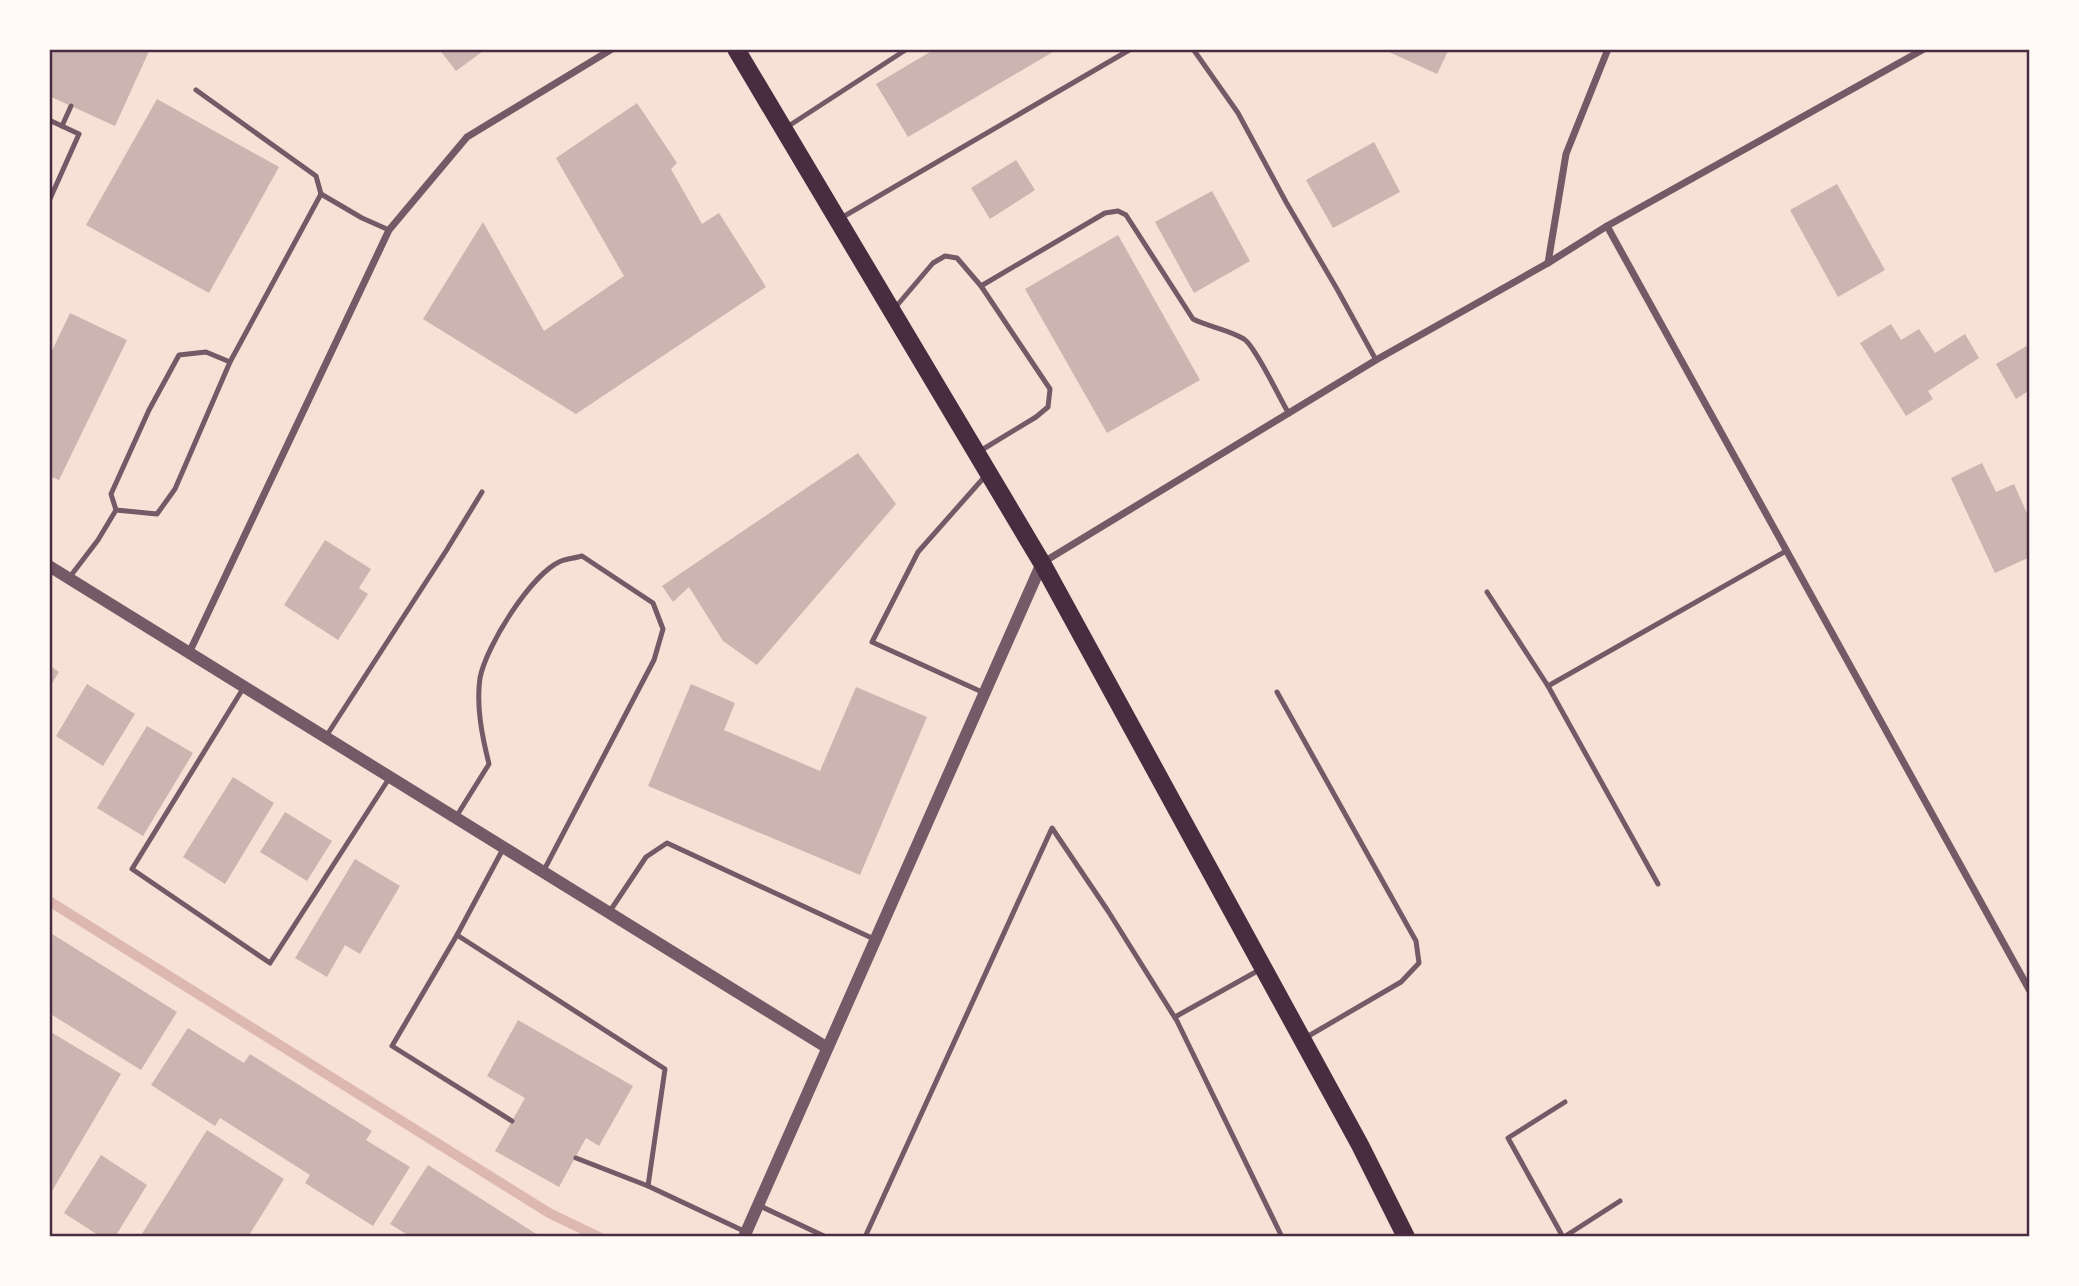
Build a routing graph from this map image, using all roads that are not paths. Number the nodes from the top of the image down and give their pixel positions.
1 (611, 49) edge
2 (736, 49) edge
3 (907, 49) edge
4 (1131, 49) edge
5 (1193, 49) edge
6 (1608, 49) edge
7 (1924, 49) edge
8 (196, 90) dead end
9 (71, 106) dead end
10 (49, 120) edge
11 (62, 126) junction
12 (784, 129) junction
13 (321, 194) junction
14 (49, 201) edge
15 (838, 220) junction
16 (1607, 226) junction
17 (389, 230) junction
18 (1548, 263) junction
19 (981, 286) junction
20 (892, 311) junction
21 (1376, 359) junction
22 (230, 362) junction
23 (1289, 414) junction
24 (977, 452) junction
25 (989, 472) junction
26 (482, 492) dead end
27 (116, 510) junction
28 (1786, 551) junction
29 (1042, 563) junction
30 (49, 566) edge
31 (69, 578) junction
32 (1487, 592) dead end
33 (189, 653) junction
34 (1548, 686) junction
35 (244, 687) junction
36 (1277, 692) dead end
37 (984, 693) junction
38 (325, 737) junction
39 (390, 777) junction
40 (455, 818) junction
41 (504, 848) junction
42 (543, 872) junction
43 (1658, 884) dead end
44 (609, 913) junction
45 (457, 935) junction
46 (874, 939) junction
47 (1263, 968) junction
48 (2030, 991) edge
49 (1175, 1017) junction
50 (1302, 1040) junction
51 (826, 1047) junction
52 (1565, 1102) dead end
53 (512, 1121) dead end
54 (576, 1158) dead end
55 (648, 1186) junction
56 (1620, 1201) dead end
57 (758, 1205) junction
58 (745, 1235) edge
59 (826, 1237) edge
60 (865, 1237) edge
61 (1282, 1237) edge
62 (1406, 1237) edge
63 (1564, 1237) edge

1 - 17 street
2 - 12 main road
3 - 12 lane
4 - 15 lane
5 - 21 lane
6 - 18 street
7 - 16 street
8 - 13 lane
9 - 11 lane
10 - 11 lane
11 - 14 lane
12 - 15 main road
13 - 17 lane
13 - 22 lane
15 - 20 main road
16 - 18 street
16 - 28 street
17 - 33 street
18 - 21 street
19 - 20 lane
19 - 23 lane
19 - 24 lane
20 - 24 main road
21 - 23 street
22 - 27 lane
22 - 27 lane
23 - 29 street
24 - 25 main road
25 - 29 main road
25 - 37 lane
26 - 38 lane
27 - 31 lane
28 - 34 lane
28 - 48 street
29 - 37 street
29 - 47 main road
30 - 31 street
31 - 33 street
32 - 34 lane
33 - 35 street
34 - 43 lane
35 - 38 street
35 - 39 lane
36 - 50 lane
37 - 46 street
38 - 39 street
39 - 40 street
40 - 41 street
40 - 42 lane
41 - 42 street
41 - 45 lane
42 - 44 street
44 - 46 lane
44 - 51 street
45 - 53 lane
45 - 55 lane
46 - 51 street
47 - 49 lane
47 - 50 main road
49 - 60 lane
49 - 61 lane
50 - 62 main road
51 - 57 street
52 - 63 lane
54 - 55 lane
55 - 58 lane
56 - 63 lane
57 - 58 street
57 - 59 lane

